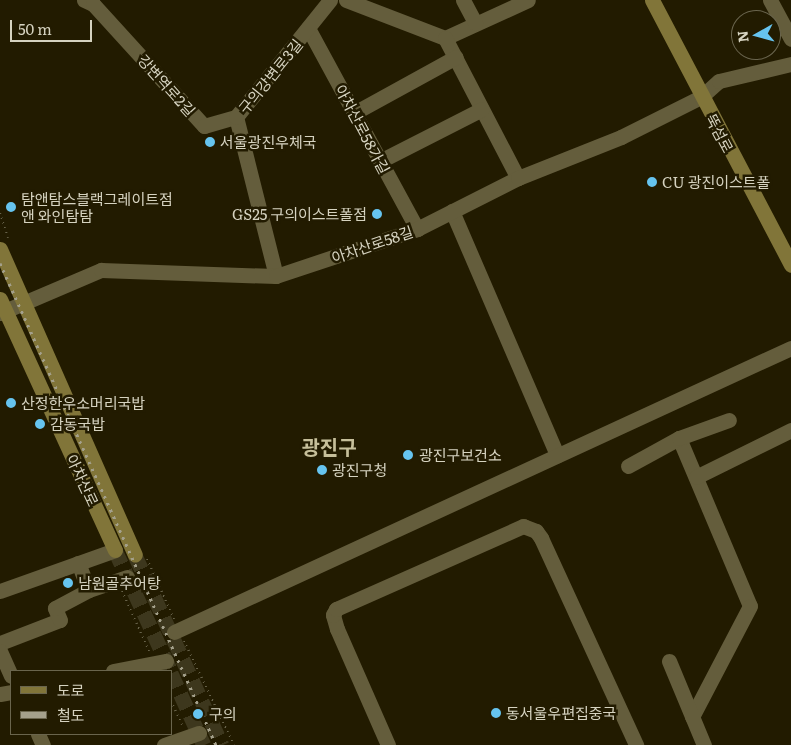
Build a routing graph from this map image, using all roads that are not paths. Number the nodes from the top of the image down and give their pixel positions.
1 (330, 0) edge
2 (346, 0) edge
3 (463, 0) edge
4 (528, 0) edge
5 (652, 0) edge
6 (770, 0) edge
7 (92, 1) edge
8 (475, 23) junction
9 (308, 28) junction
10 (445, 38) junction
11 (791, 39) edge
12 (456, 57) junction
13 (791, 64) edge
14 (701, 97) junction
15 (482, 108) junction
16 (354, 114) junction
17 (236, 117) junction
18 (380, 161) junction
19 (518, 178) junction
20 (452, 211) junction
21 (417, 230) junction
22 (0, 249) edge
23 (791, 265) edge
24 (276, 276) junction
25 (0, 299) edge
26 (23, 305) junction
27 (3, 313) edge
28 (791, 348) edge
29 (730, 420) dead end
30 (791, 430) edge
31 (679, 438) junction
32 (557, 455) junction
33 (628, 466) dead end
34 (696, 477) junction
35 (122, 526) junction
36 (108, 534) junction
37 (115, 550) joint
38 (135, 555) tunnel mouth
39 (78, 563) junction
40 (127, 577) dead end
41 (90, 590) junction
42 (0, 591) edge
43 (174, 632) dead end
44 (0, 643) edge
45 (0, 651) edge
46 (166, 660) dead end
47 (669, 662) dead end
48 (118, 670) edge
49 (10, 674) edge
50 (692, 716) junction
51 (193, 735) road end
52 (164, 745) edge
53 (388, 745) edge
54 (636, 745) edge
55 (704, 745) edge

1 - 9 street, 구의강변로3길
2 - 10 street
3 - 8 street
4 - 8 street
5 - 14 main road, 뚝섬로
6 - 11 street
7 - 17 street, 강변역로2길
8 - 10 street
9 - 16 street, 아차산로58가길
9 - 17 street, 구의강변로3길
10 - 12 street
12 - 15 street
12 - 16 street
13 - 14 street, 아차산로58길
14 - 19 street, 아차산로58길
14 - 23 main road, 뚝섬로
15 - 18 street
15 - 19 street
16 - 18 street, 아차산로58가길
17 - 24 street, 구의강변로3길
18 - 21 street, 아차산로58가길
19 - 20 street, 아차산로58길
20 - 21 street, 아차산로58길
20 - 32 street
21 - 24 street, 아차산로58길
22 - 26 main road, 아차산로
24 - 26 street, 아차산로58길
25 - 27 main road, 아차산로
26 - 27 street, 아차산로58길
26 - 35 main road, 아차산로
27 - 36 main road, 아차산로
28 - 32 street
29 - 31 street
30 - 34 street
31 - 33 street
31 - 34 street
32 - 43 street
34 - 50 street
35 - 36 main road
35 - 38 main road, 아차산로
36 - 37 main road, 아차산로
37 - 39 street, 아차산로
39 - 41 street
39 - 42 street, 아차산로
40 - 41 street
41 - 44 street
45 - 49 street
46 - 48 street
47 - 50 street
50 - 55 street
51 - 52 street
53 - 54 street

